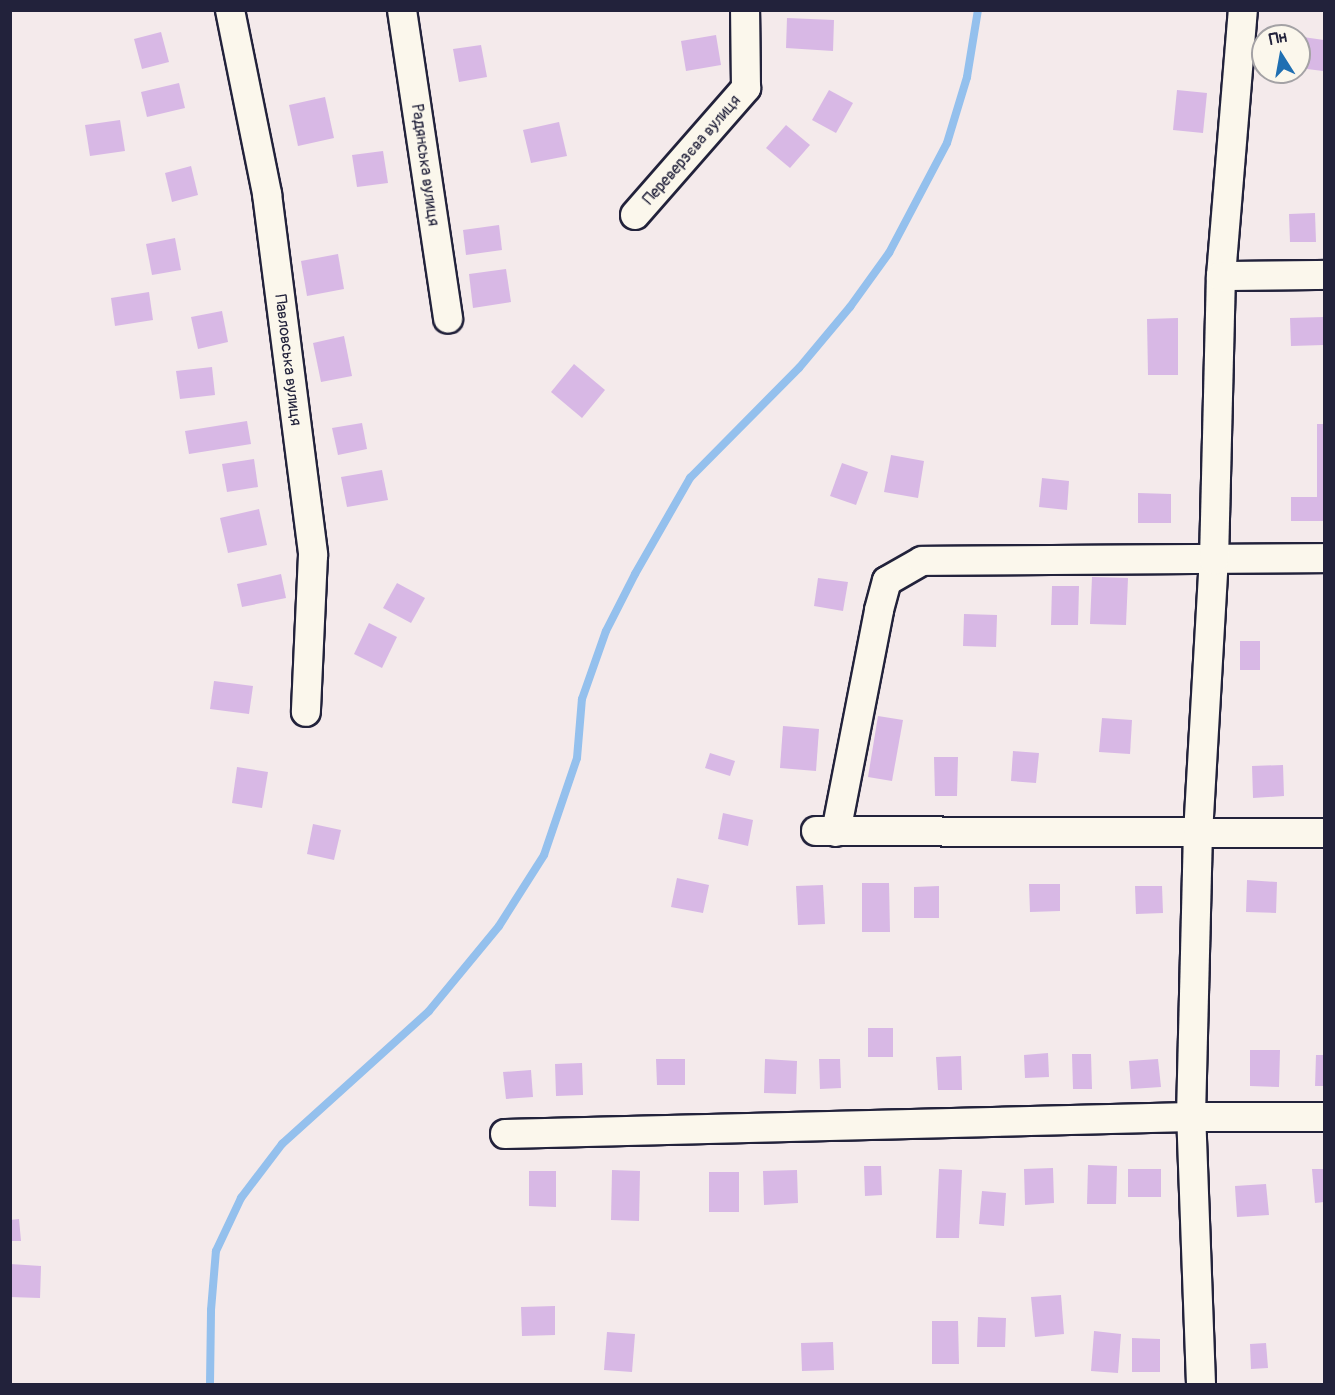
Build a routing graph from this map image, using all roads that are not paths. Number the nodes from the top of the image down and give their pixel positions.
1 (230, 10) edge
2 (402, 10) edge
3 (745, 10) edge
4 (1243, 10) edge
5 (635, 215) dead end
6 (1324, 275) edge
7 (1221, 276) junction
8 (448, 319) dead end
9 (1324, 558) edge
10 (1214, 560) junction
11 (306, 712) dead end
12 (1324, 833) edge
13 (1198, 834) junction
14 (1324, 1117) edge
15 (1191, 1118) junction
16 (505, 1134) dead end
17 (1201, 1384) edge

1 - 11 street, Павловська вулиця
2 - 8 street, Радянська вулиця
3 - 5 street, Переверзєва вулиця
4 - 7 street
6 - 7 street
7 - 10 street
9 - 10 street
10 - 13 street
10 - 13 street
12 - 13 street
13 - 15 street
14 - 15 street
15 - 16 street
15 - 17 street

